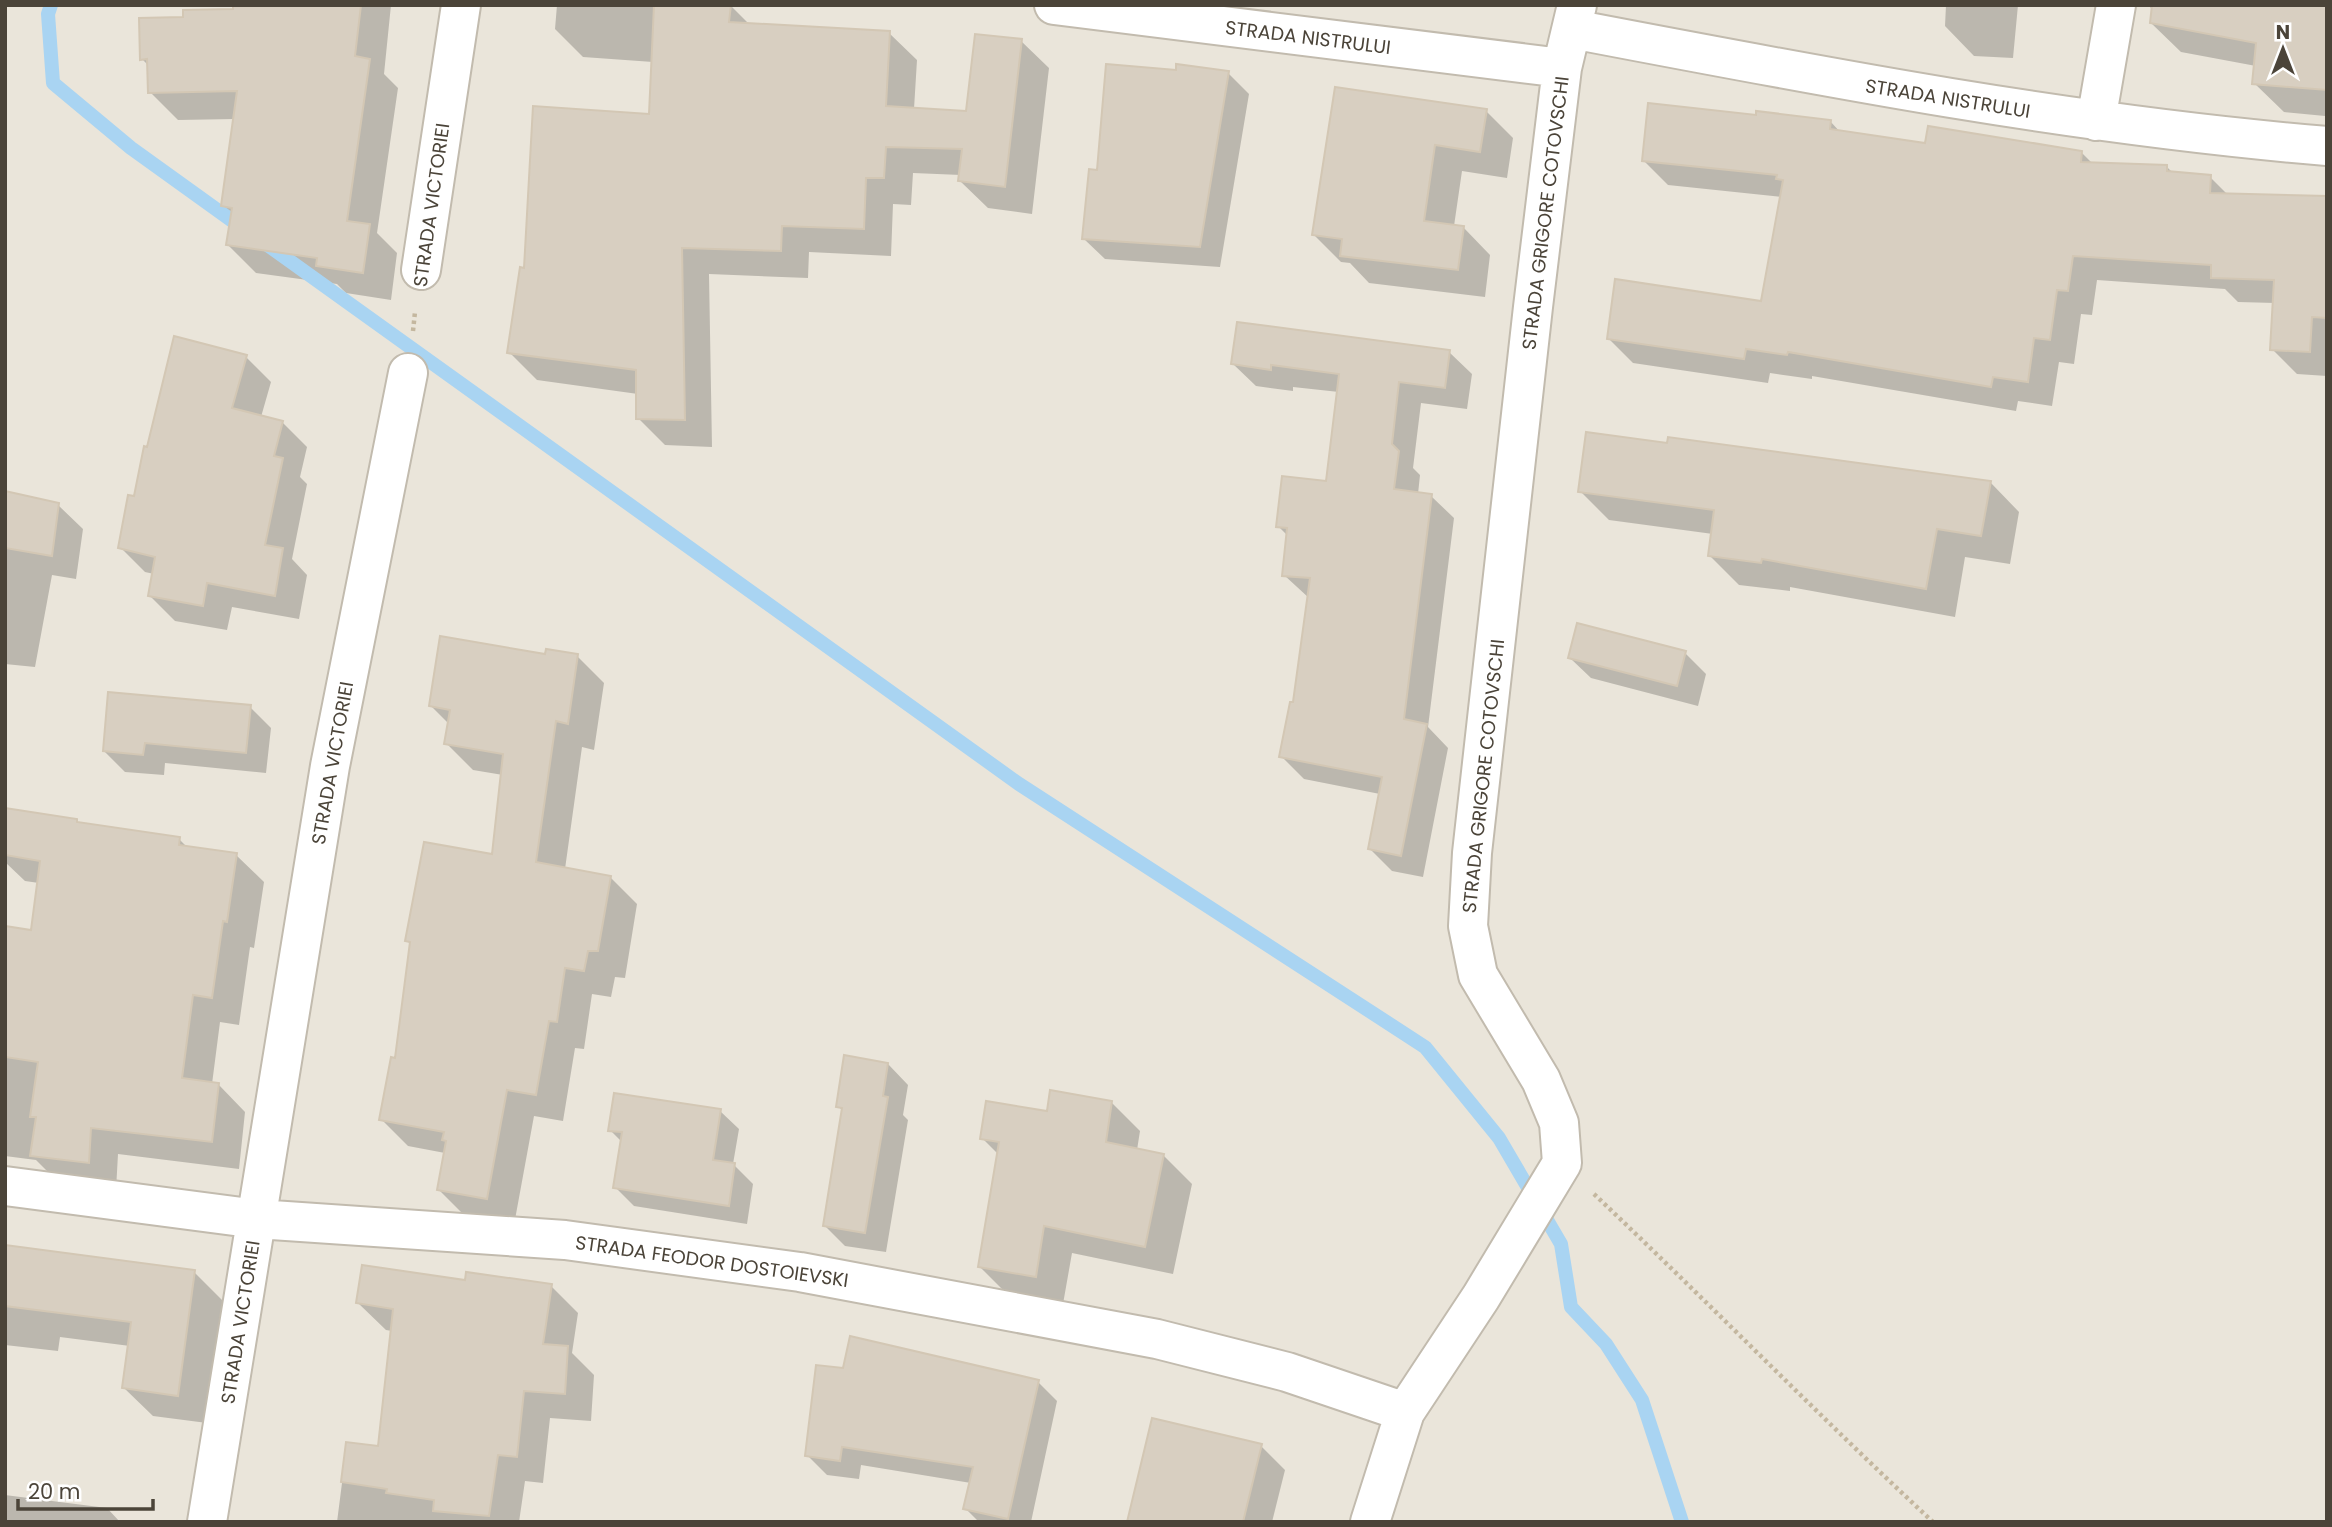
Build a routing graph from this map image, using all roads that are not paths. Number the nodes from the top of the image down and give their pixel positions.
1 (461, 5) edge
2 (1054, 5) edge
3 (2116, 5) edge
4 (1575, 17) edge
5 (1562, 68) junction
6 (2096, 121) junction
7 (2327, 146) edge
8 (421, 270) road end
9 (408, 373) road end
10 (5, 1186) edge
11 (257, 1219) junction
12 (1405, 1412) junction
13 (207, 1522) edge
14 (1370, 1522) edge

1 - 8 street, STRADA VICTORIEI
2 - 5 street, STRADA NISTRULUI
3 - 6 street
4 - 5 street, STRADA GRIGORE COTOVSCHI
4 - 6 street, STRADA NISTRULUI
5 - 12 street, STRADA GRIGORE COTOVSCHI
6 - 7 street, STRADA NISTRULUI
9 - 11 street, STRADA VICTORIEI
10 - 11 street, STRADA FEODOR DOSTOIEVSKI
11 - 12 street, STRADA FEODOR DOSTOIEVSKI
11 - 13 street, STRADA VICTORIEI
12 - 14 street

